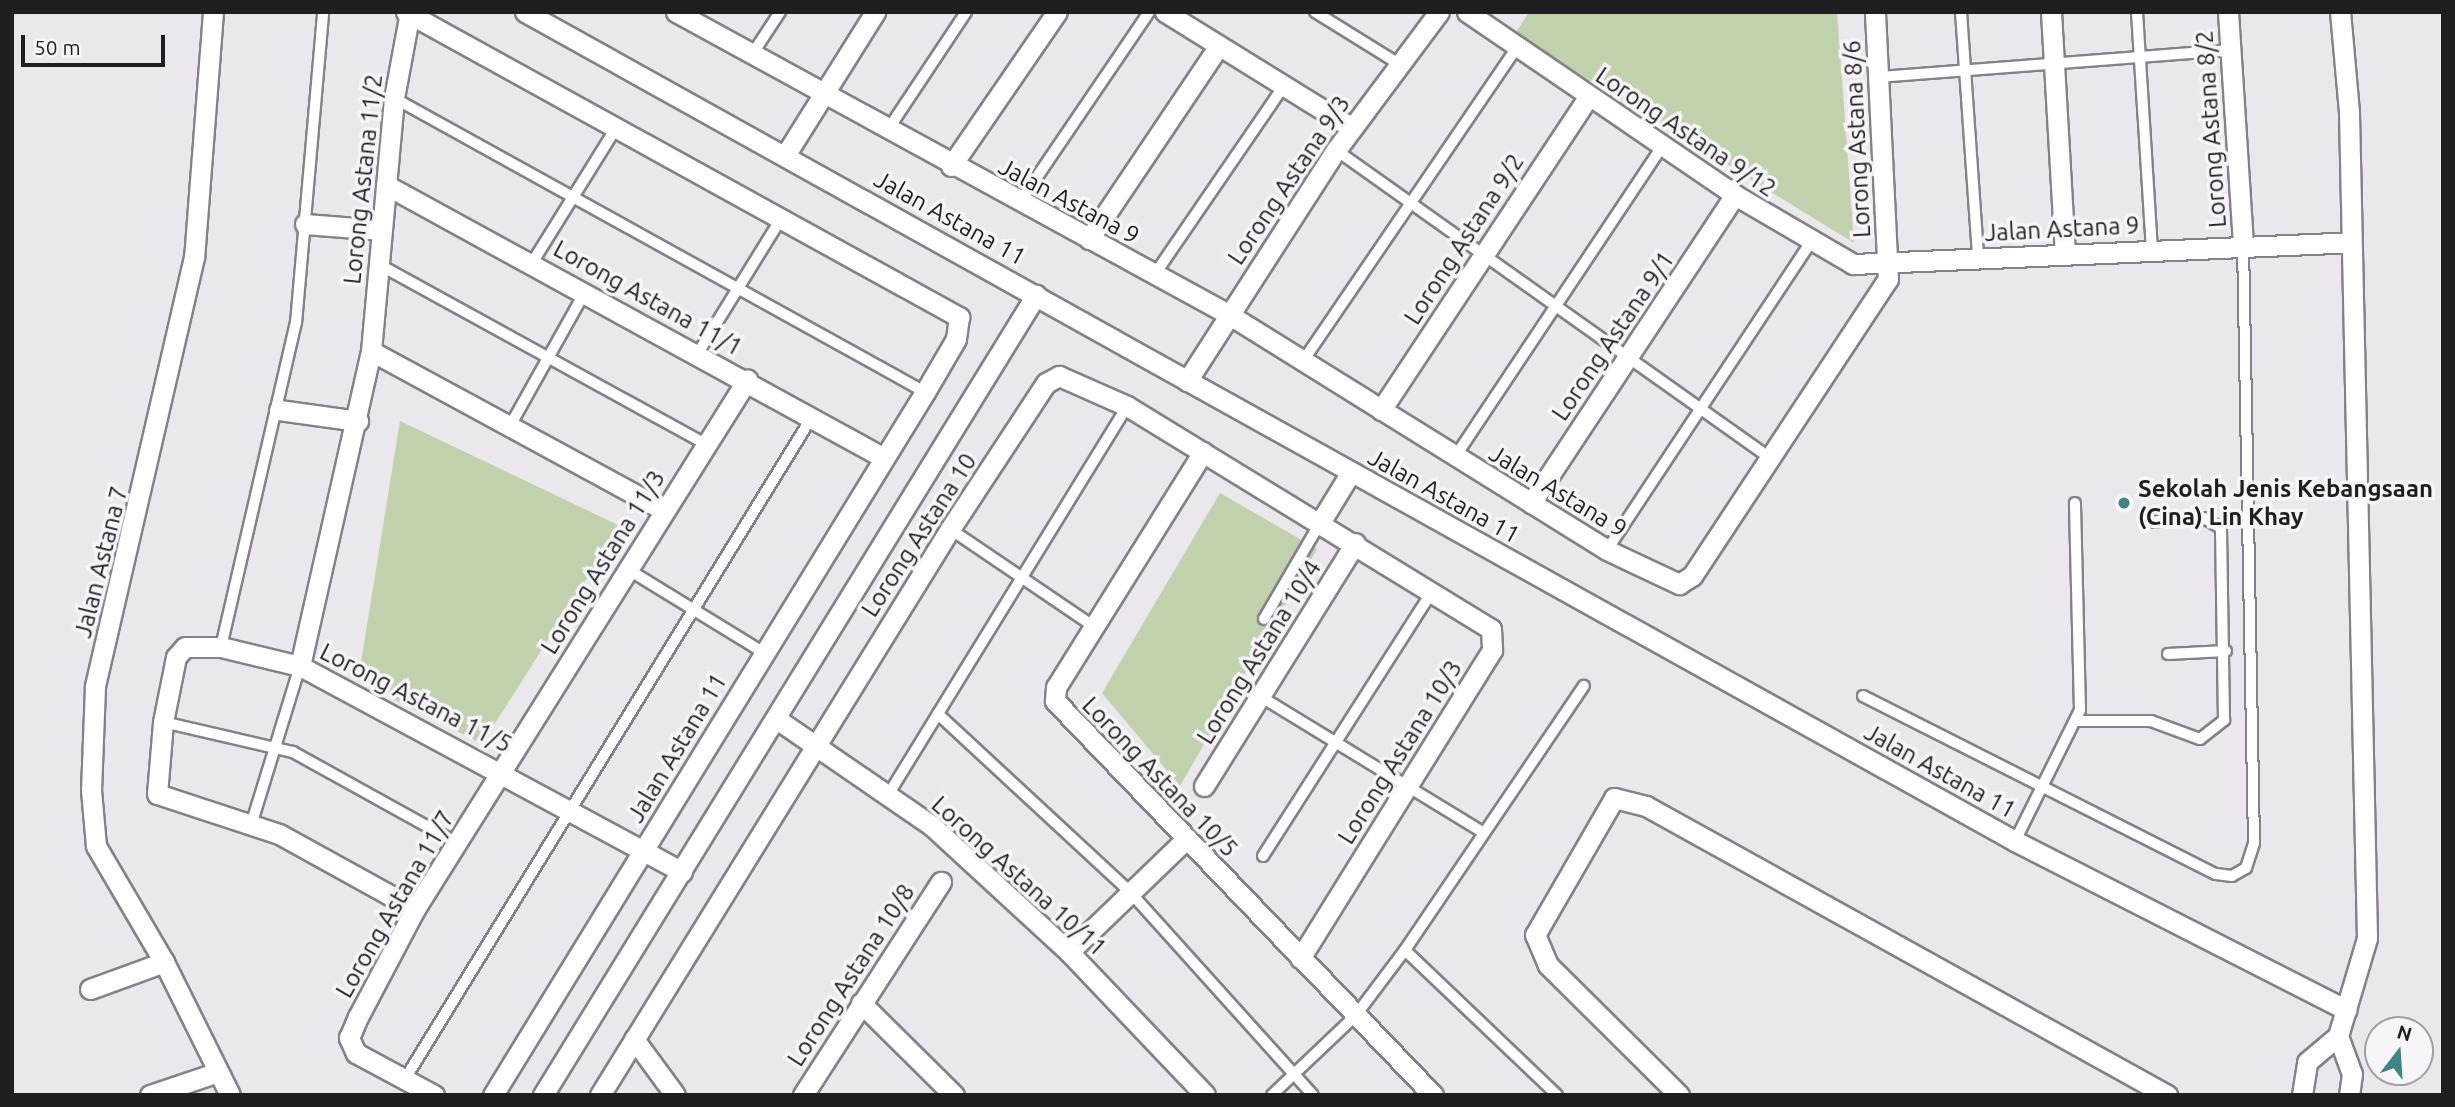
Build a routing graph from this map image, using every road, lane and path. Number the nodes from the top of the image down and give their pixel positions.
1 (213, 12) edge
2 (323, 12) edge
3 (525, 12) edge
4 (780, 12) edge
5 (875, 12) edge
6 (966, 12) edge
7 (1057, 12) edge
8 (1149, 12) edge
9 (1165, 12) edge
10 (1315, 12) edge
11 (1439, 12) edge
12 (1467, 12) edge
13 (1875, 12) edge
14 (1961, 12) edge
15 (2051, 12) edge
16 (2137, 12) edge
17 (2228, 12) edge
18 (2340, 12) edge
19 (408, 13) edge
20 (683, 14) edge
21 (1518, 46) junction
22 (1218, 47) junction
23 (2232, 50) junction
24 (2139, 55) junction
25 (751, 56) junction
26 (2054, 63) junction
27 (1399, 64) junction
28 (1965, 70) junction
29 (1879, 77) junction
30 (1283, 87) junction
31 (821, 95) junction
32 (1589, 96) junction
33 (394, 98) junction
34 (616, 128) junction
35 (1352, 128) junction
36 (887, 131) junction
37 (1663, 145) junction
38 (1336, 150) junction
39 (786, 154) junction
40 (951, 166) junction
41 (386, 185) junction
42 (1735, 195) junction
43 (572, 198) junction
44 (1409, 200) junction
45 (1020, 202) junction
46 (780, 220) junction
47 (305, 224) junction
48 (382, 230) junction
49 (1089, 239) junction
50 (2351, 242) junction
51 (1810, 243) junction
52 (2243, 244) junction
53 (2152, 250) junction
54 (1483, 252) junction
55 (2065, 253) junction
56 (1978, 258) junction
57 (532, 262) junction
58 (1889, 263) junction
59 (378, 264) junction
60 (1155, 274) junction
61 (585, 292) junction
62 (736, 292) junction
63 (1036, 295) junction
64 (1558, 304) junction
65 (1228, 314) junction
66 (371, 351) junction
67 (698, 353) junction
68 (1628, 358) junction
69 (548, 359) junction
70 (1303, 361) junction
71 (747, 380) junction
72 (1187, 381) junction
73 (925, 392) junction
74 (1127, 405) junction
75 (279, 410) junction
76 (1381, 410) junction
77 (1701, 411) junction
78 (813, 416) junction
79 (358, 421) junction
80 (510, 426) junction
81 (705, 444) junction
82 (1203, 452) junction
83 (1455, 457) junction
84 (884, 458) junction
85 (1770, 458) junction
86 (1351, 472) junction
87 (1531, 503) junction
88 (2075, 503) dead end
89 (664, 510) junction
90 (1321, 521) junction
91 (2148, 522) dead end
92 (950, 528) junction
93 (1355, 543) junction
94 (1606, 550) junction
95 (629, 570) junction
96 (1021, 577) junction
97 (1433, 590) junction
98 (695, 608) junction
99 (1264, 619) dead end
100 (1093, 625) junction
101 (221, 647) junction
102 (2226, 651) junction
103 (763, 652) junction
104 (2168, 654) dead end
105 (300, 666) junction
106 (1584, 686) dead end
107 (1863, 696) dead end
108 (1263, 698) junction
109 (938, 714) junction
110 (778, 720) junction
111 (2077, 720) junction
112 (163, 722) junction
113 (1334, 744) junction
114 (276, 745) junction
115 (815, 745) junction
116 (502, 770) junction
117 (2044, 783) junction
118 (1204, 786) dead end
119 (1406, 790) junction
120 (888, 795) junction
121 (571, 809) junction
122 (251, 822) junction
123 (1484, 833) junction
124 (1187, 838) junction
125 (2015, 841) junction
126 (458, 844) junction
127 (644, 850) junction
128 (1263, 856) dead end
129 (682, 872) junction
130 (941, 882) dead end
131 (1130, 892) junction
132 (415, 909) junction
133 (1405, 950) junction
134 (1069, 951) junction
135 (1300, 958) junction
136 (164, 962) junction
137 (90, 989) dead end
138 (861, 1003) junction
139 (2346, 1010) junction
140 (1356, 1015) junction
141 (2338, 1035) junction
142 (634, 1039) junction
143 (218, 1072) junction
144 (1294, 1074) junction
145 (405, 1079) junction
146 (150, 1095) edge
147 (230, 1095) edge
148 (434, 1095) edge
149 (493, 1095) edge
150 (543, 1095) edge
151 (600, 1095) edge
152 (676, 1095) edge
153 (803, 1095) edge
154 (954, 1095) edge
155 (1205, 1095) edge
156 (1272, 1095) edge
157 (1313, 1095) edge
158 (1433, 1095) edge
159 (1557, 1095) edge
160 (1679, 1095) edge
161 (2167, 1095) edge
162 (2302, 1095) edge
163 (2349, 1095) edge

1 - 136 street, Jalan Astana 7
2 - 47 lane
3 - 39 street, Jalan Astana 11
4 - 25 lane
5 - 31 street
6 - 36 lane
7 - 40 street
8 - 45 lane
9 - 22 street
10 - 27 lane
11 - 27 street, Lorong Astana 9/3
12 - 21 street, Lorong Astana 9/12
13 - 29 street, Lorong Astana 8/6
14 - 28 lane
15 - 26 street
16 - 24 lane
17 - 23 street, Lorong Astana 8/2
18 - 50 street
19 - 33 street, Lorong Astana 11/2
19 - 34 street, Jalan Astana 11
20 - 25 street, Jalan Astana 9
21 - 32 street, Lorong Astana 9/12
21 - 44 lane
22 - 30 street
22 - 49 street
23 - 24 lane
23 - 52 street, Lorong Astana 8/2
24 - 26 lane
24 - 53 lane
25 - 31 street, Jalan Astana 9
26 - 28 lane
26 - 55 street
27 - 35 street, Lorong Astana 9/3
28 - 29 lane
28 - 56 lane
29 - 58 street, Lorong Astana 8/6
30 - 35 street
30 - 60 lane
31 - 36 street, Jalan Astana 9
31 - 39 street
32 - 37 street, Lorong Astana 9/12
32 - 54 street, Lorong Astana 9/2
33 - 41 street, Lorong Astana 11/2
33 - 43 lane
34 - 43 lane
34 - 46 street, Jalan Astana 11
35 - 38 street, Lorong Astana 9/3
36 - 40 street, Jalan Astana 9
37 - 42 street, Lorong Astana 9/12
37 - 64 lane
38 - 44 lane
38 - 65 street, Lorong Astana 9/3
39 - 63 street, Jalan Astana 11
40 - 45 street, Jalan Astana 9
41 - 48 street, Lorong Astana 11/2
41 - 57 street, Lorong Astana 11/1
42 - 51 street, Lorong Astana 9/12
42 - 68 street, Lorong Astana 9/1
43 - 57 lane
43 - 62 lane
44 - 54 lane
44 - 70 lane
45 - 49 street, Jalan Astana 9
46 - 62 lane
46 - 73 street, Jalan Astana 11
47 - 48 street
47 - 75 lane
48 - 59 street, Lorong Astana 11/2
49 - 60 street, Jalan Astana 9
50 - 52 street, Jalan Astana 9
50 - 139 street
51 - 58 street, Lorong Astana 9/12
51 - 77 lane
52 - 53 street, Jalan Astana 9
52 - 117 lane
53 - 55 street, Jalan Astana 9
54 - 64 lane
54 - 76 street, Lorong Astana 9/2
55 - 56 street, Jalan Astana 9
56 - 58 street, Jalan Astana 9
57 - 61 street, Lorong Astana 11/1
58 - 85 street, Jalan Astana 9
59 - 66 street, Lorong Astana 11/2
59 - 69 lane
60 - 65 street, Jalan Astana 9
61 - 67 street, Lorong Astana 11/1
61 - 69 lane
62 - 67 lane
62 - 73 lane
63 - 72 street, Jalan Astana 11
63 - 110 street
64 - 68 lane
64 - 83 lane
65 - 70 street, Jalan Astana 9
65 - 72 street, Lorong Astana 9/3
66 - 79 street, Lorong Astana 11/2
66 - 80 street
67 - 71 street, Lorong Astana 11/1
68 - 77 lane
68 - 87 street, Lorong Astana 9/1
69 - 80 lane
69 - 81 lane
70 - 76 street, Jalan Astana 9
71 - 78 street, Lorong Astana 11/1
71 - 81 street, Lorong Astana 11/3
72 - 86 street, Jalan Astana 11
73 - 84 street, Jalan Astana 11
74 - 82 street, Lorong Astana 10
74 - 92 street, Lorong Astana 10
74 - 96 lane
75 - 79 street
75 - 101 lane
76 - 83 street, Jalan Astana 9
77 - 85 lane
77 - 94 lane
78 - 84 street, Lorong Astana 11/1
78 - 98 lane
79 - 105 street, Lorong Astana 11/2
80 - 89 street
81 - 89 street, Lorong Astana 11/3
82 - 90 street, Lorong Astana 10
82 - 100 street, Lorong Astana 10/5
83 - 87 street, Jalan Astana 9
84 - 103 street, Jalan Astana 11
85 - 94 street, Jalan Astana 9
86 - 90 street
86 - 125 street, Jalan Astana 11
87 - 94 street, Jalan Astana 9
88 - 111 lane
89 - 95 street, Lorong Astana 11/3
90 - 93 street, Lorong Astana 10
90 - 99 lane
91 - 102 lane
92 - 96 lane
92 - 115 street, Lorong Astana 10
93 - 97 street, Lorong Astana 10
93 - 108 street, Lorong Astana 10/4
95 - 98 lane
95 - 116 street, Lorong Astana 11/3
96 - 100 lane
96 - 109 lane
97 - 113 lane
97 - 119 street, Lorong Astana 10/3
98 - 103 lane
98 - 121 lane
100 - 124 street, Lorong Astana 10/5
101 - 105 street, Lorong Astana 11/5
101 - 112 street, Lorong Astana 11/5
102 - 104 lane
102 - 111 lane
103 - 127 street, Jalan Astana 11
105 - 114 lane
105 - 116 street, Lorong Astana 11/5
106 - 123 lane
107 - 117 lane
108 - 113 lane
108 - 118 street, Lorong Astana 10/4
109 - 120 lane
109 - 131 lane
110 - 115 street, Lorong Astana 10/11
110 - 129 street
111 - 117 lane
112 - 114 lane
112 - 122 street
113 - 119 lane
113 - 128 lane
114 - 122 lane
114 - 126 lane
115 - 120 street, Lorong Astana 10/11
115 - 142 street, Lorong Astana 10
116 - 121 street, Lorong Astana 11/5
116 - 126 street, Lorong Astana 11/7
117 - 125 lane
119 - 123 lane
119 - 135 street, Lorong Astana 10/3
120 - 134 street, Lorong Astana 10/11
121 - 127 street, Lorong Astana 11/5
121 - 145 lane
122 - 132 street
123 - 133 lane
124 - 131 street
124 - 135 street, Lorong Astana 10/5
125 - 139 street, Jalan Astana 11
126 - 132 street, Lorong Astana 11/7
127 - 129 street, Lorong Astana 11/5
127 - 149 street, Jalan Astana 11
129 - 150 street
130 - 138 street, Lorong Astana 10/8
131 - 134 street
131 - 144 lane
132 - 145 street, Lorong Astana 11/7
133 - 140 lane
133 - 159 lane
134 - 155 street, Lorong Astana 10/11
135 - 140 street, Lorong Astana 10/5
136 - 137 street
136 - 143 street, Jalan Astana 7
138 - 153 street, Lorong Astana 10/8
138 - 154 street
139 - 141 street
140 - 144 lane
140 - 158 street, Lorong Astana 10/5
141 - 162 street
141 - 163 street
142 - 151 street, Lorong Astana 10
142 - 152 street
143 - 146 street
143 - 147 street, Jalan Astana 7
144 - 156 lane
144 - 157 lane
145 - 148 street
160 - 161 street

